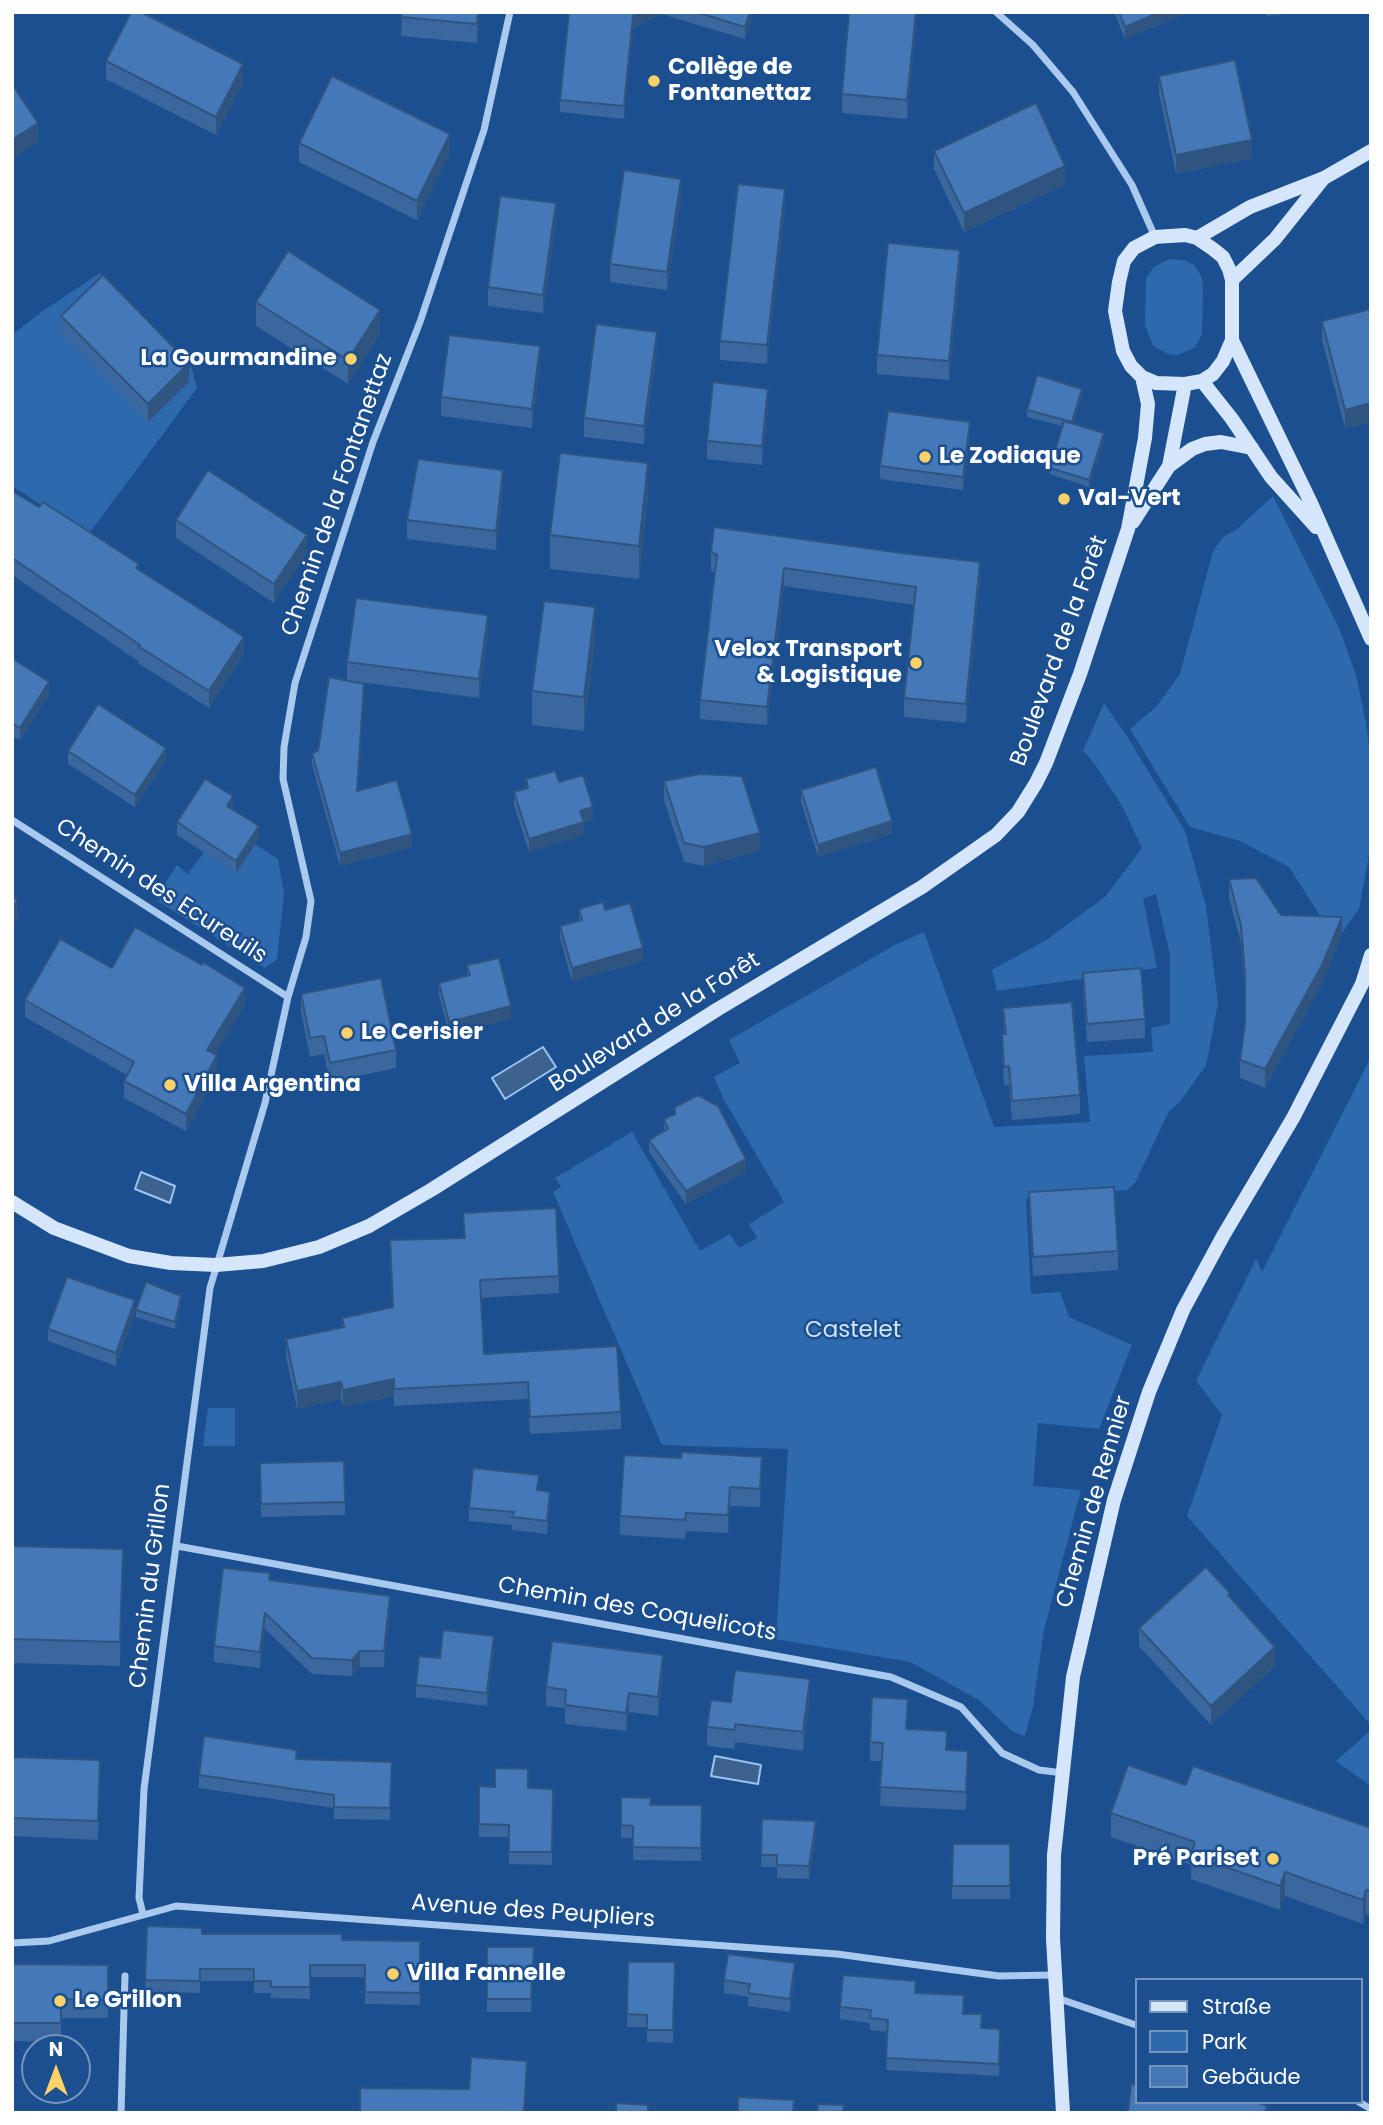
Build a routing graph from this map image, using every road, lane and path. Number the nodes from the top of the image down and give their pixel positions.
1 (510, 12) edge
2 (996, 12) edge
3 (1371, 151) edge
4 (1324, 178) junction
5 (1154, 237) junction
6 (1198, 238) junction
7 (1232, 280) junction
8 (1232, 340) junction
9 (1142, 377) junction
10 (1202, 381) junction
11 (1185, 384) junction
12 (1252, 448) junction
13 (1169, 466) junction
14 (1128, 529) junction
15 (1324, 536) junction
16 (1371, 639) edge
17 (12, 820) edge
18 (1371, 955) edge
19 (288, 997) junction
20 (12, 1202) edge
21 (216, 1265) junction
22 (177, 1546) junction
23 (1063, 1773) junction
24 (143, 1914) junction
25 (12, 1943) edge
26 (1054, 1975) junction
27 (125, 1976) dead end
28 (1056, 1998) junction
29 (1134, 2024) edge
30 (121, 2113) edge
31 (1063, 2113) edge

1 - 19 street, Chemin de la Fontanettaz
2 - 5 street
3 - 4 street
4 - 6 street
4 - 7 street
5 - 6 street
5 - 9 street
6 - 7 street
7 - 8 street
8 - 10 street
8 - 15 street
9 - 11 street
9 - 14 street, Boulevard de la Forêt
10 - 11 street
10 - 12 street
11 - 13 street, Boulevard de la Forêt
12 - 13 street
12 - 15 street
13 - 14 street, Boulevard de la Forêt
14 - 21 street, Boulevard de la Forêt
15 - 16 street
17 - 19 street, Chemin des Ecureuils
18 - 23 street, Chemin de Rennier
19 - 21 street, Chemin du Grillon
20 - 21 street, Boulevard de la Forêt
21 - 22 street, Chemin du Grillon
22 - 23 street, Chemin des Coquelicots
22 - 24 street, Chemin du Grillon
23 - 26 street, Chemin de Rennier
24 - 25 street, Avenue des Peupliers
24 - 26 street, Avenue des Peupliers
26 - 28 street, Chemin de Rennier
27 - 30 street
28 - 29 street
28 - 31 street, Chemin de Rennier

